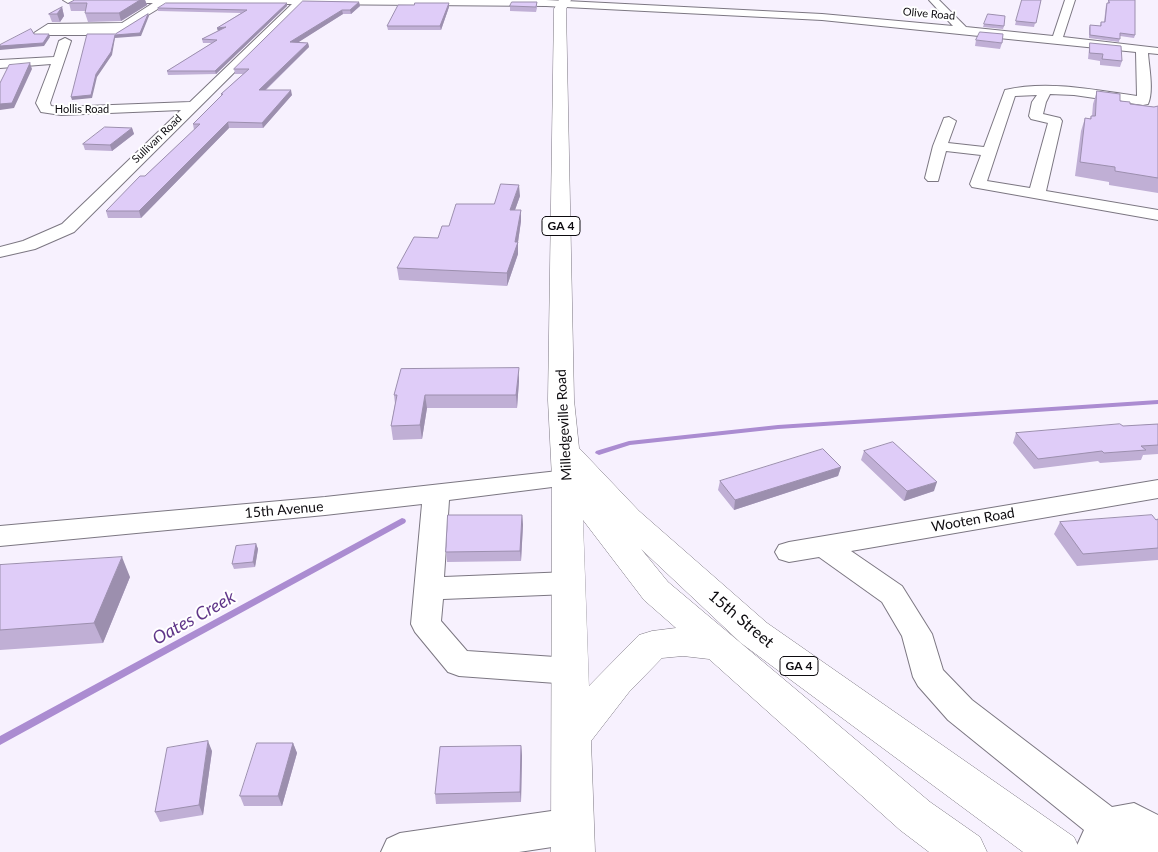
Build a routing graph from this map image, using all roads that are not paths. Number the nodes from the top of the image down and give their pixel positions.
1 (68, 0) edge
2 (107, 0) edge
3 (140, 0) edge
4 (934, 0) edge
5 (1070, 0) edge
6 (163, 1) edge
7 (491, 1) edge
8 (300, 2) junction
9 (564, 2) edge
10 (100, 26) junction
11 (123, 26) junction
12 (963, 30) junction
13 (1057, 40) junction
14 (65, 41) dead end
15 (1142, 50) junction
16 (1158, 51) edge
17 (58, 60) junction
18 (0, 64) edge
19 (1046, 90) junction
20 (191, 106) junction
21 (949, 121) dead end
22 (940, 146) junction
23 (990, 152) junction
24 (933, 178) dead end
25 (1038, 194) junction
26 (1158, 215) edge
27 (0, 252) edge
28 (566, 464) junction
29 (1158, 489) edge
30 (436, 494) junction
31 (0, 536) edge
32 (823, 546) junction
33 (789, 552) dead end
34 (569, 583) junction
35 (429, 589) junction
36 (718, 644) junction
37 (570, 671) junction
38 (571, 736) junction
39 (1158, 835) edge
40 (1100, 838) edge
41 (572, 839) edge
42 (400, 852) edge
43 (965, 852) edge
44 (1059, 852) edge
45 (1138, 852) edge

1 - 2 street, Olive Road
2 - 3 street, Olive Road
3 - 6 street, Olive Road
3 - 10 street
4 - 12 street
5 - 13 street
6 - 8 street, Olive Road
6 - 11 street
7 - 8 street, Olive Road
7 - 9 street, Olive Road
8 - 20 street, Sullivan Road
9 - 12 street, Olive Road
9 - 28 main road, Milledgeville Road / GA 4
10 - 11 street
10 - 11 street
12 - 13 street, Olive Road
13 - 15 street, Olive Road
14 - 17 street, Hollis Road
15 - 16 street, Olive Road
15 - 19 street
17 - 18 street
17 - 20 street, Hollis Road
19 - 23 street
19 - 25 street
20 - 27 street, Sullivan Road
21 - 22 street
22 - 23 street
22 - 24 street
23 - 25 street
25 - 26 street
28 - 30 street, 15th Avenue
28 - 34 main road, Milledgeville Road
28 - 36 main road, GA 4
28 - 44 main road, 15th Street / GA 4
29 - 32 street, Wooten Road
30 - 31 street, 15th Avenue
30 - 35 street
32 - 33 street, Wooten Road
32 - 40 street
34 - 35 street
34 - 37 main road, Milledgeville Road
35 - 37 street
36 - 38 main road
36 - 43 main road, GA 4
37 - 38 main road, Milledgeville Road
38 - 41 main road, Milledgeville Road
39 - 40 street
40 - 45 street
41 - 42 street

